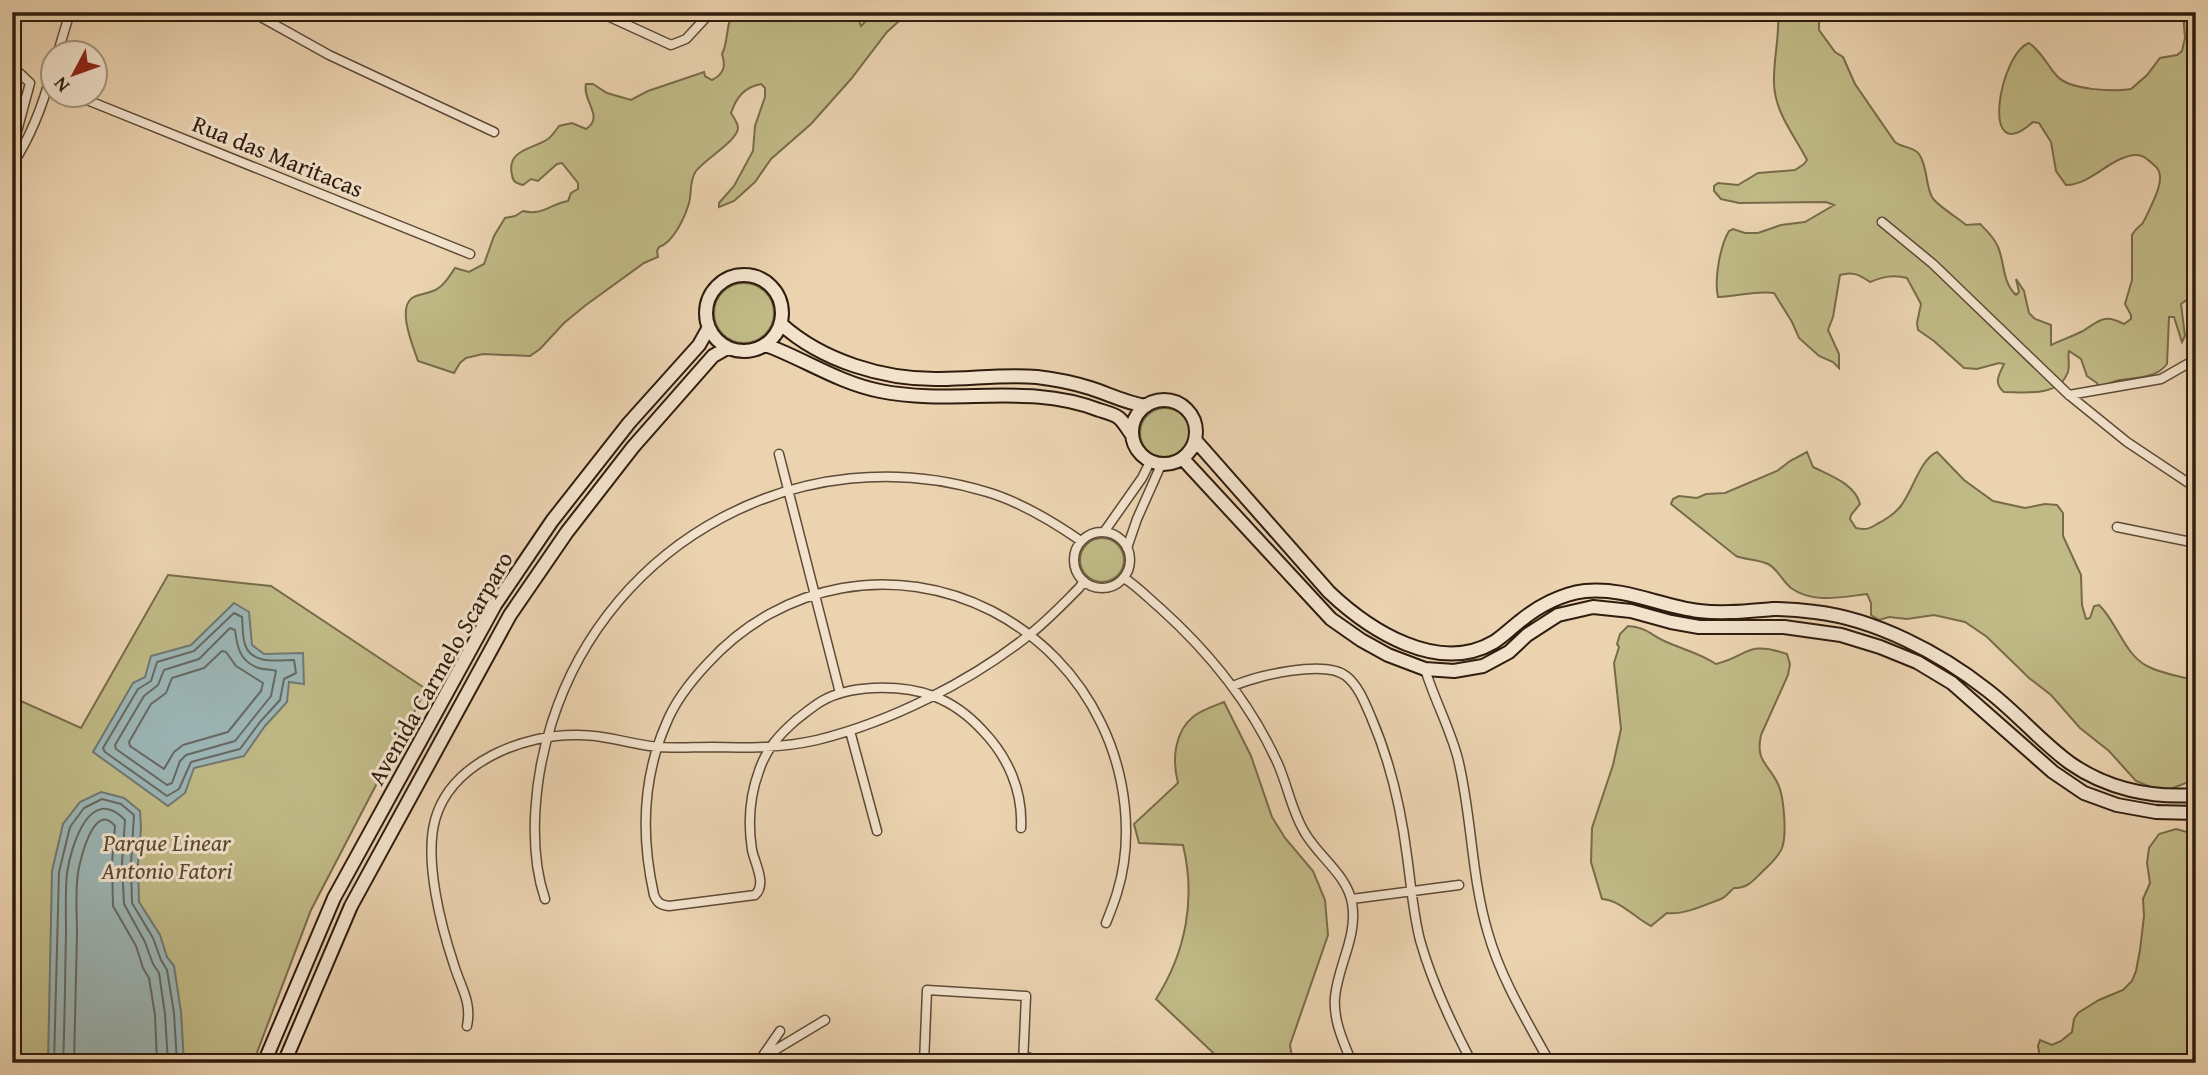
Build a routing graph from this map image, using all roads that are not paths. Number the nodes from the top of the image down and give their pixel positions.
1 (24, 12) edge
2 (70, 12) edge
3 (252, 12) edge
4 (600, 12) edge
5 (711, 12) edge
6 (12, 25) edge
7 (62, 38) edge
8 (12, 66) edge
9 (42, 108) edge
10 (107, 108) edge
11 (494, 132) dead end
12 (12, 139) edge
13 (12, 165) edge
14 (1882, 222) dead end
15 (470, 254) dead end
16 (781, 324) junction
17 (708, 329) junction
18 (766, 345) junction
19 (727, 348) junction
20 (2196, 359) edge
21 (2069, 395) junction
22 (1146, 406) junction
23 (1132, 435) junction
24 (1196, 441) junction
25 (779, 454) dead end
26 (1183, 459) junction
27 (1156, 463) junction
28 (2196, 488) edge
29 (788, 491) junction
30 (2117, 527) dead end
31 (1104, 532) junction
32 (1081, 541) junction
33 (2196, 543) edge
34 (1128, 548) junction
35 (1124, 578) junction
36 (1084, 581) junction
37 (815, 593) junction
38 (1029, 635) junction
39 (1425, 669) junction
40 (1233, 686) junction
41 (841, 693) junction
42 (933, 695) junction
43 (850, 731) junction
44 (547, 737) junction
45 (657, 747) junction
46 (768, 748) junction
47 (2196, 795) edge
48 (2196, 813) edge
49 (1021, 828) dead end
50 (877, 831) dead end
51 (1459, 885) dead end
52 (1411, 890) junction
53 (1352, 899) junction
54 (545, 900) dead end
55 (1106, 923) dead end
56 (825, 1020) dead end
57 (467, 1026) dead end
58 (780, 1031) dead end
59 (1023, 1059) edge
60 (759, 1061) edge
61 (264, 1063) edge
62 (284, 1063) edge
63 (923, 1063) edge
64 (1041, 1063) edge
65 (1352, 1063) edge
66 (1472, 1063) edge
67 (1550, 1063) edge

1 - 6 street
2 - 7 street
3 - 11 street
4 - 5 street
8 - 12 street
9 - 13 street
10 - 15 street, Rua das Maritacas
14 - 21 street
16 - 17 main road
16 - 18 main road
16 - 22 main road
17 - 19 main road
17 - 61 main road, Avenida Carmelo Scarparo
18 - 19 main road
18 - 23 main road
19 - 62 main road, Avenida Carmelo Scarparo
20 - 21 street
21 - 28 street
22 - 23 main road
22 - 24 main road
23 - 27 main road
24 - 26 main road
24 - 47 main road
25 - 29 street
26 - 27 main road
26 - 39 main road
27 - 31 street
27 - 34 street
29 - 32 street
29 - 37 street
29 - 44 street
30 - 33 street
31 - 32 street
31 - 34 street
32 - 36 street
34 - 35 street
35 - 36 street
35 - 40 street
36 - 38 street
37 - 38 street
37 - 41 street
37 - 45 street
38 - 42 street
38 - 55 street
39 - 48 main road
39 - 67 street
40 - 52 street
40 - 53 street
41 - 42 street
41 - 46 street
42 - 43 street
42 - 49 street
43 - 46 street
43 - 50 street
44 - 45 street
44 - 54 street
44 - 57 street
45 - 46 street
45 - 46 street
51 - 52 street
52 - 53 street
52 - 66 street
53 - 65 street
56 - 60 street
58 - 60 street
59 - 63 street
59 - 64 street

